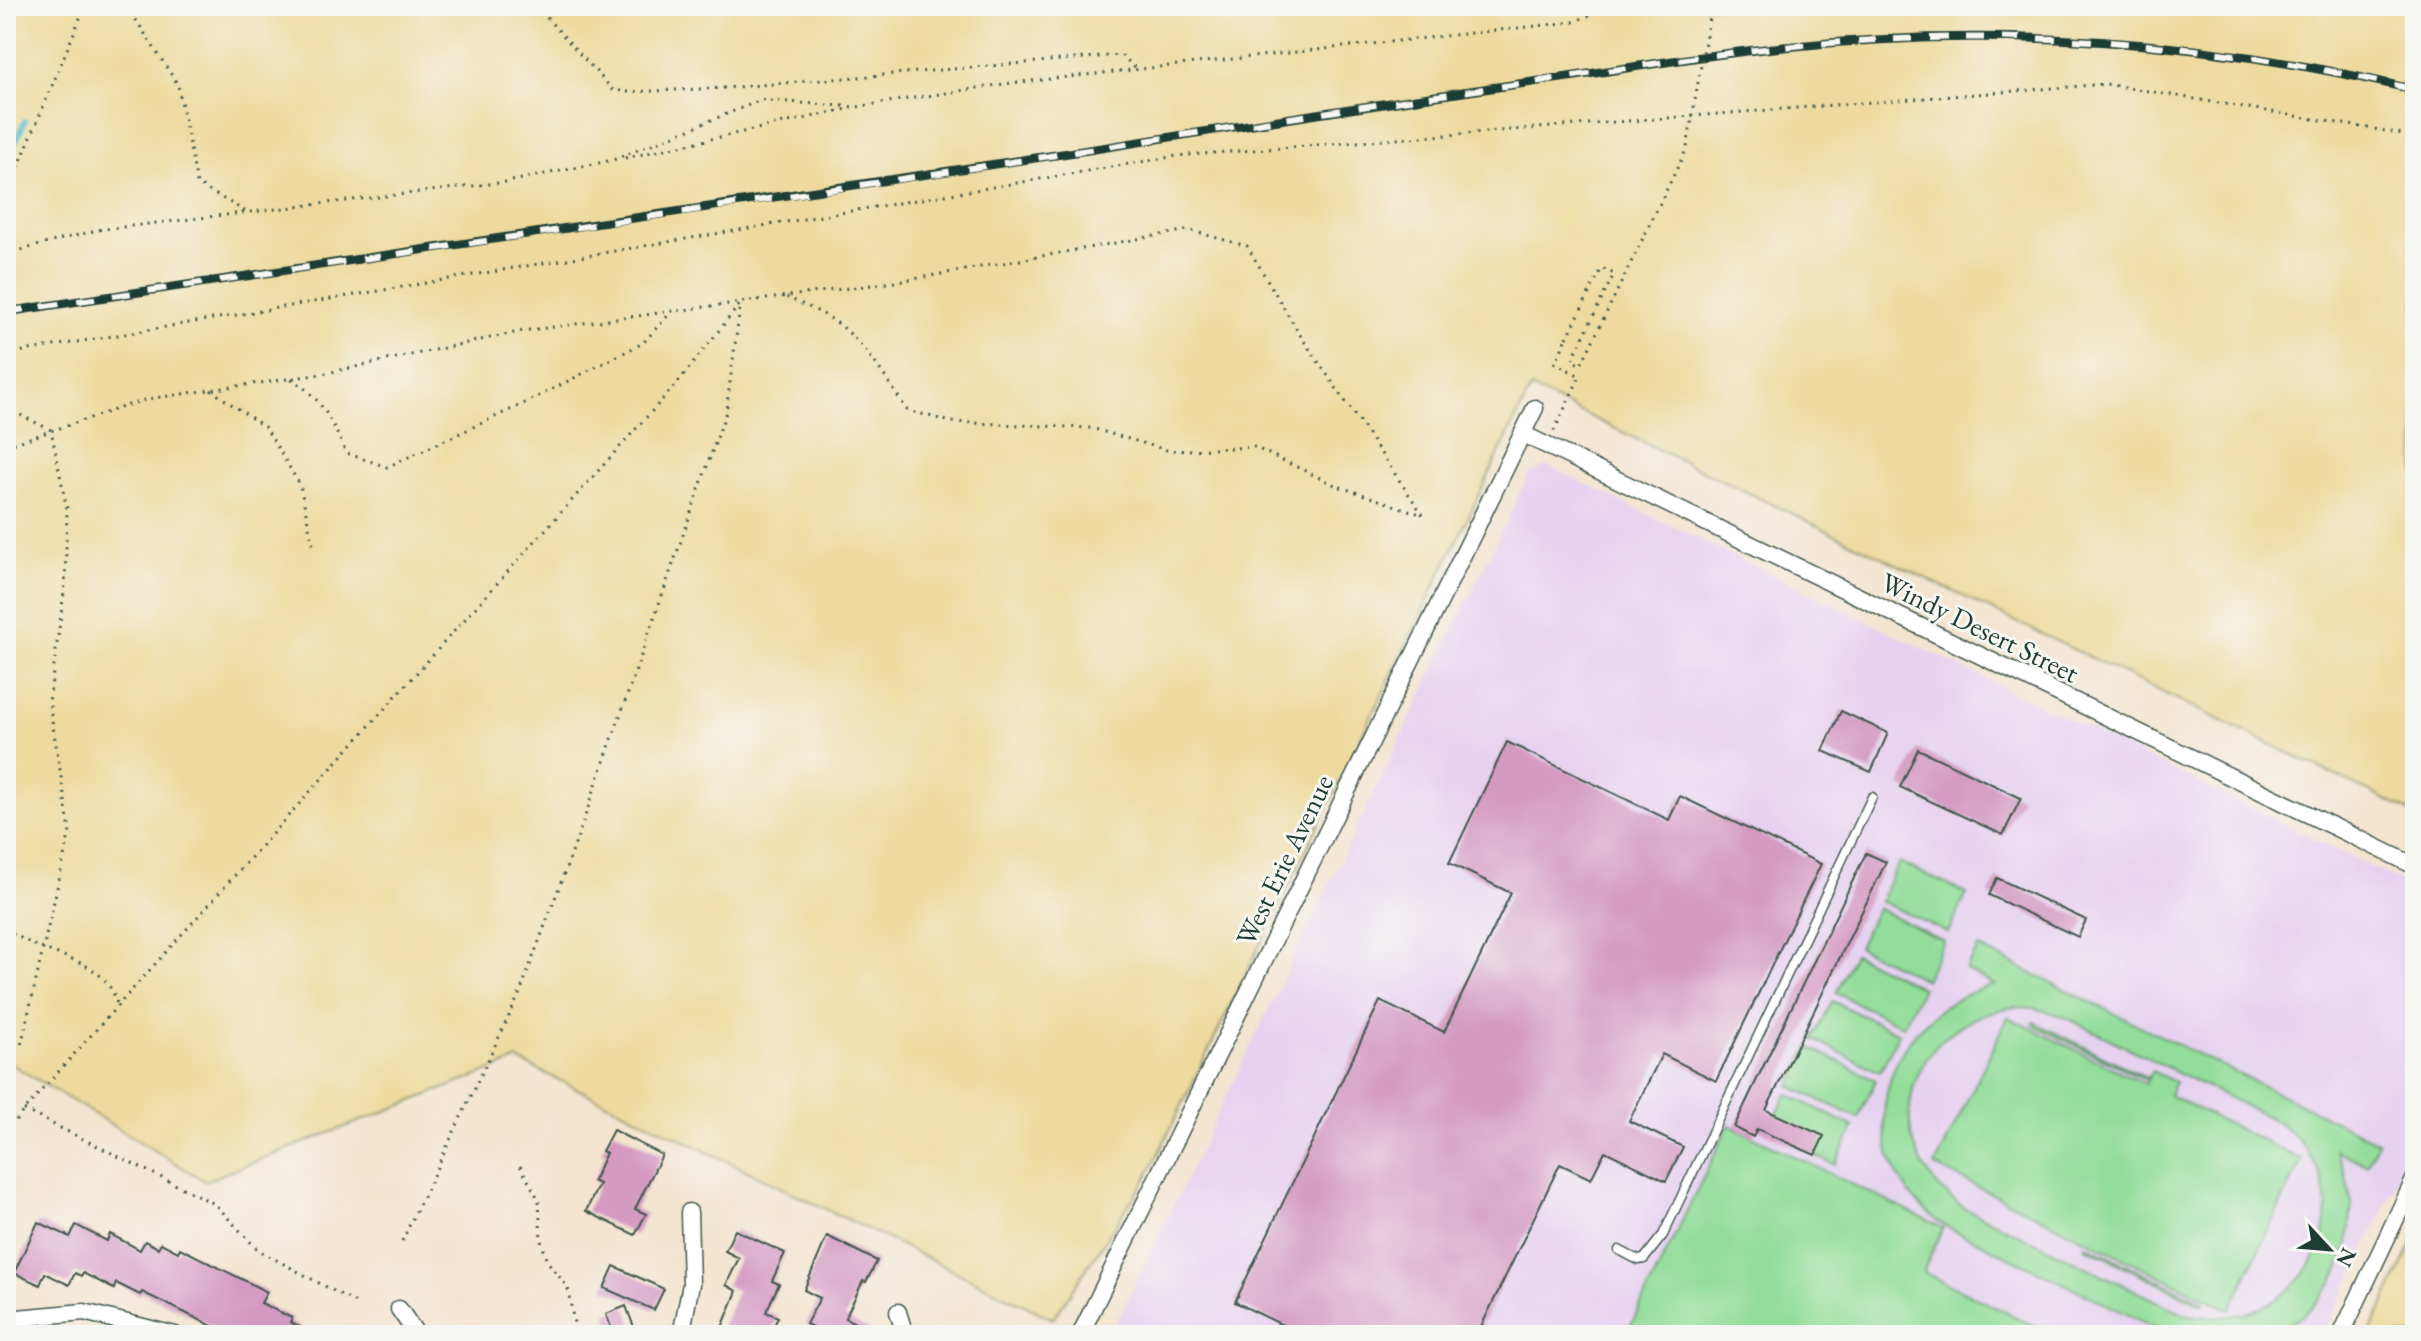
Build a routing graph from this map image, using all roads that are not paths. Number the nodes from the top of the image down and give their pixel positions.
1 (1535, 408) dead end
2 (1523, 434) junction
3 (1872, 797) dead end
4 (2415, 866) edge
5 (2415, 1178) edge
6 (689, 1212) dead end
7 (1619, 1250) dead end
8 (399, 1309) dead end
9 (898, 1312) dead end
10 (6, 1319) edge
11 (175, 1335) edge
12 (417, 1335) edge
13 (681, 1335) edge
14 (905, 1335) edge
15 (1080, 1335) edge
16 (2341, 1335) edge

1 - 2 street, West Erie Avenue
2 - 4 street, Windy Desert Street
2 - 15 street, West Erie Avenue
3 - 7 lane
5 - 16 street
6 - 13 street
8 - 12 street
9 - 14 street
10 - 11 street

